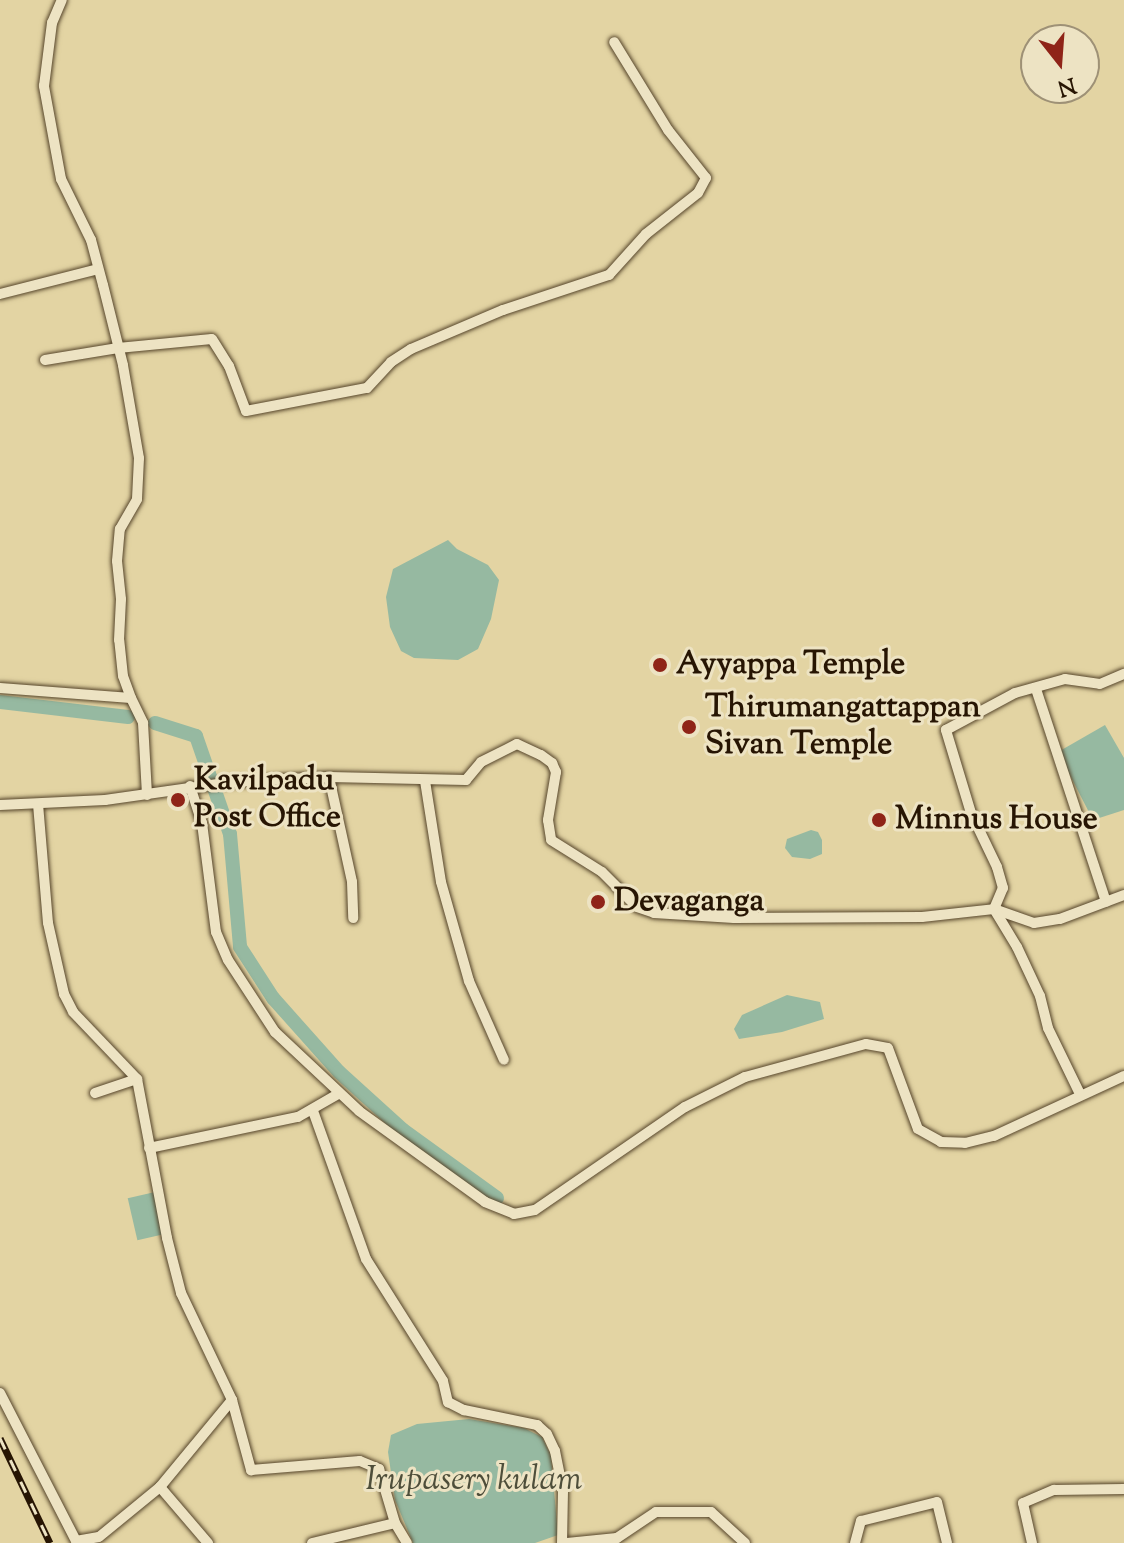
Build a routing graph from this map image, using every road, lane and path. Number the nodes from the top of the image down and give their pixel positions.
1 (62, 0) edge
2 (614, 42) dead end
3 (98, 269) junction
4 (0, 294) edge
5 (118, 348) junction
6 (45, 360) dead end
7 (1124, 674) edge
8 (0, 688) edge
9 (1036, 689) junction
10 (131, 698) junction
11 (329, 777) junction
12 (425, 781) junction
13 (190, 786) junction
14 (147, 795) junction
15 (38, 804) junction
16 (0, 805) edge
17 (1124, 895) edge
18 (1106, 902) junction
19 (994, 909) junction
20 (353, 918) dead end
21 (504, 1060) dead end
22 (1124, 1076) edge
23 (137, 1079) junction
24 (95, 1093) dead end
25 (338, 1094) junction
26 (1080, 1094) junction
27 (313, 1111) junction
28 (149, 1148) junction
29 (0, 1393) edge
30 (232, 1400) junction
31 (160, 1487) junction
32 (1124, 1489) edge
33 (395, 1523) junction
34 (208, 1543) edge
35 (312, 1543) edge
36 (407, 1543) edge
37 (564, 1543) edge
38 (745, 1543) edge
39 (855, 1543) edge
40 (947, 1543) edge
41 (1032, 1543) edge

1 - 3 street
2 - 5 street
3 - 4 street
3 - 5 street
5 - 6 street
5 - 10 street
7 - 9 street
8 - 10 street
9 - 18 street
9 - 19 street
10 - 14 street
11 - 12 street
11 - 13 street
11 - 20 street
12 - 19 street
12 - 21 street
13 - 14 street
13 - 25 street
14 - 15 street
15 - 16 street
15 - 23 street
17 - 18 street
18 - 19 street
19 - 26 street
22 - 26 street
23 - 24 street
23 - 28 street
25 - 26 street
25 - 27 street
27 - 28 street
27 - 37 street
28 - 30 street
29 - 31 street
30 - 31 street
30 - 33 street
31 - 34 street
32 - 41 street
33 - 35 street
33 - 36 street
37 - 38 street
39 - 40 street

